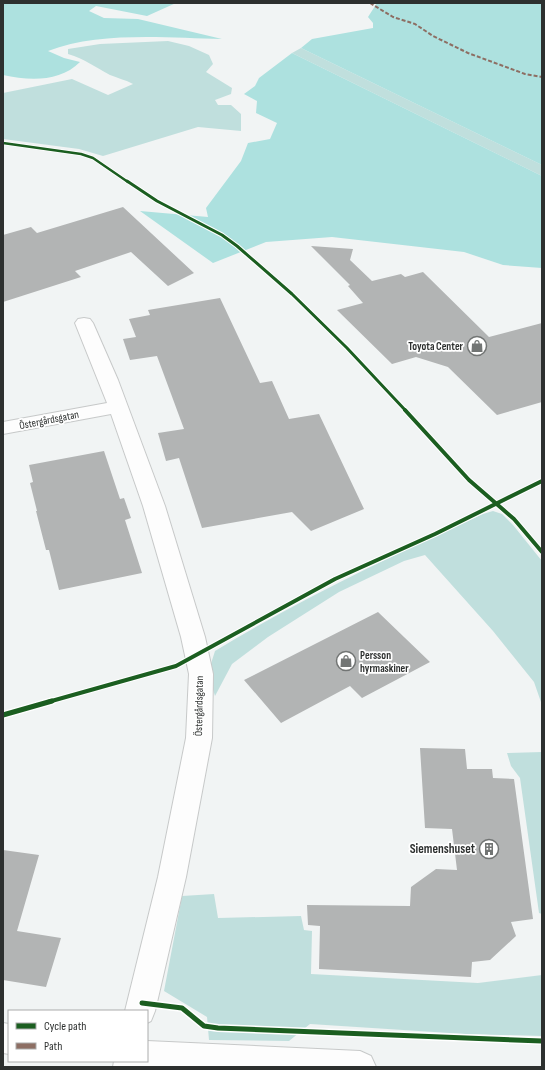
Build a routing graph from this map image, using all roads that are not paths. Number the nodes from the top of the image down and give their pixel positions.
1 (84, 323) dead end
2 (118, 407) junction
3 (3, 428) edge
4 (140, 1010) edge
5 (148, 1056) edge
6 (360, 1067) edge

1 - 2 street, Östergårdsgatan
2 - 3 street, Östergårdsgatan
2 - 4 street, Östergårdsgatan
5 - 6 street

